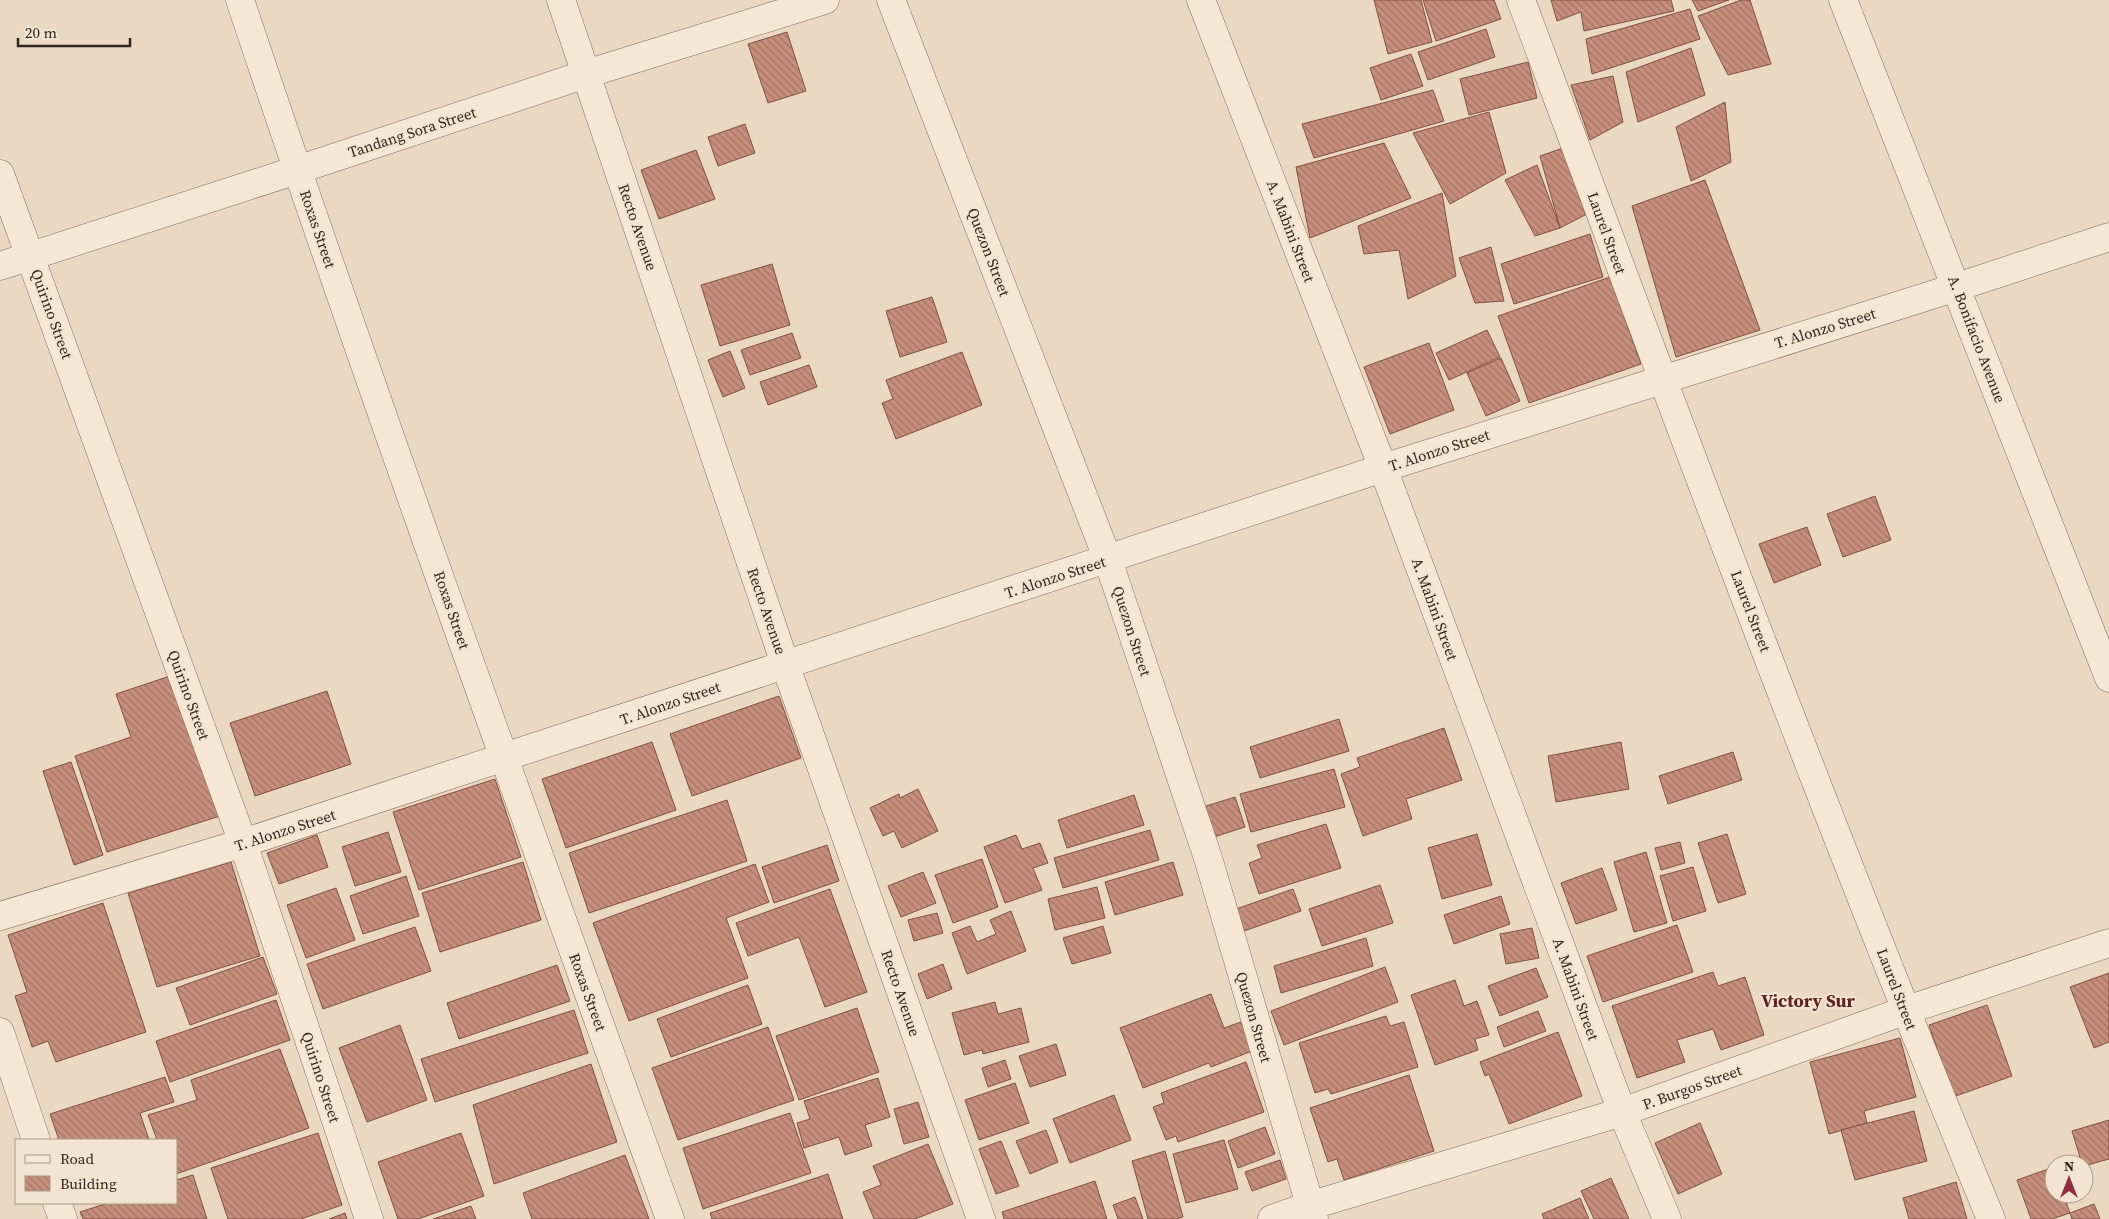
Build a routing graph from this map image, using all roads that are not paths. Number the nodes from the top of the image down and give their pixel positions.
1 (240, 0) edge
2 (560, 0) edge
3 (825, 0) edge
4 (891, 0) edge
5 (1201, 0) edge
6 (1520, 0) edge
7 (1843, 0) edge
8 (586, 74) junction
9 (297, 170) junction
10 (0, 174) edge
11 (2109, 237) edge
12 (30, 255) junction
13 (0, 266) edge
14 (1957, 287) junction
15 (1662, 379) junction
16 (1383, 468) junction
17 (1108, 560) junction
18 (785, 664) junction
19 (2109, 678) edge
20 (504, 758) junction
21 (243, 844) junction
22 (0, 916) edge
23 (2109, 943) edge
24 (1904, 1010) junction
25 (0, 1032) edge
26 (1622, 1112) junction
27 (36, 1139) edge
28 (57, 1204) edge
29 (1312, 1212) edge
30 (63, 1219) edge
31 (369, 1219) edge
32 (670, 1219) edge
33 (981, 1219) edge
34 (1272, 1219) edge
35 (1667, 1219) edge
36 (1990, 1219) edge

1 - 9 street, Roxas Street
2 - 8 street, Recto Avenue
3 - 8 street, Tandang Sora Street
4 - 17 street, Quezon Street
5 - 16 street, A. Mabini Street
6 - 15 street, Laurel Street
7 - 14 street, A. Bonifacio Avenue
8 - 9 street, Tandang Sora Street
8 - 18 street, Recto Avenue
9 - 12 street, Tandang Sora Street
9 - 20 street, Roxas Street
10 - 12 street, Quirino Street
11 - 14 street, T. Alonzo Street
12 - 13 street, Tandang Sora Street
12 - 21 street, Quirino Street
14 - 15 street, T. Alonzo Street
14 - 19 street, A. Bonifacio Avenue
15 - 16 street, T. Alonzo Street
15 - 24 street, Laurel Street
16 - 17 street, T. Alonzo Street
16 - 26 street, A. Mabini Street
17 - 18 street, T. Alonzo Street
17 - 29 street, Quezon Street
18 - 20 street, T. Alonzo Street
18 - 33 street, Recto Avenue
20 - 21 street, T. Alonzo Street
20 - 32 street, Roxas Street
21 - 22 street, T. Alonzo Street
21 - 31 street, Quirino Street
23 - 24 street, P. Burgos Street
24 - 26 street, P. Burgos Street
24 - 36 street, Laurel Street
25 - 27 street
26 - 29 street, P. Burgos Street
26 - 35 street, A. Mabini Street
28 - 30 street
29 - 34 street, P. Burgos Street

